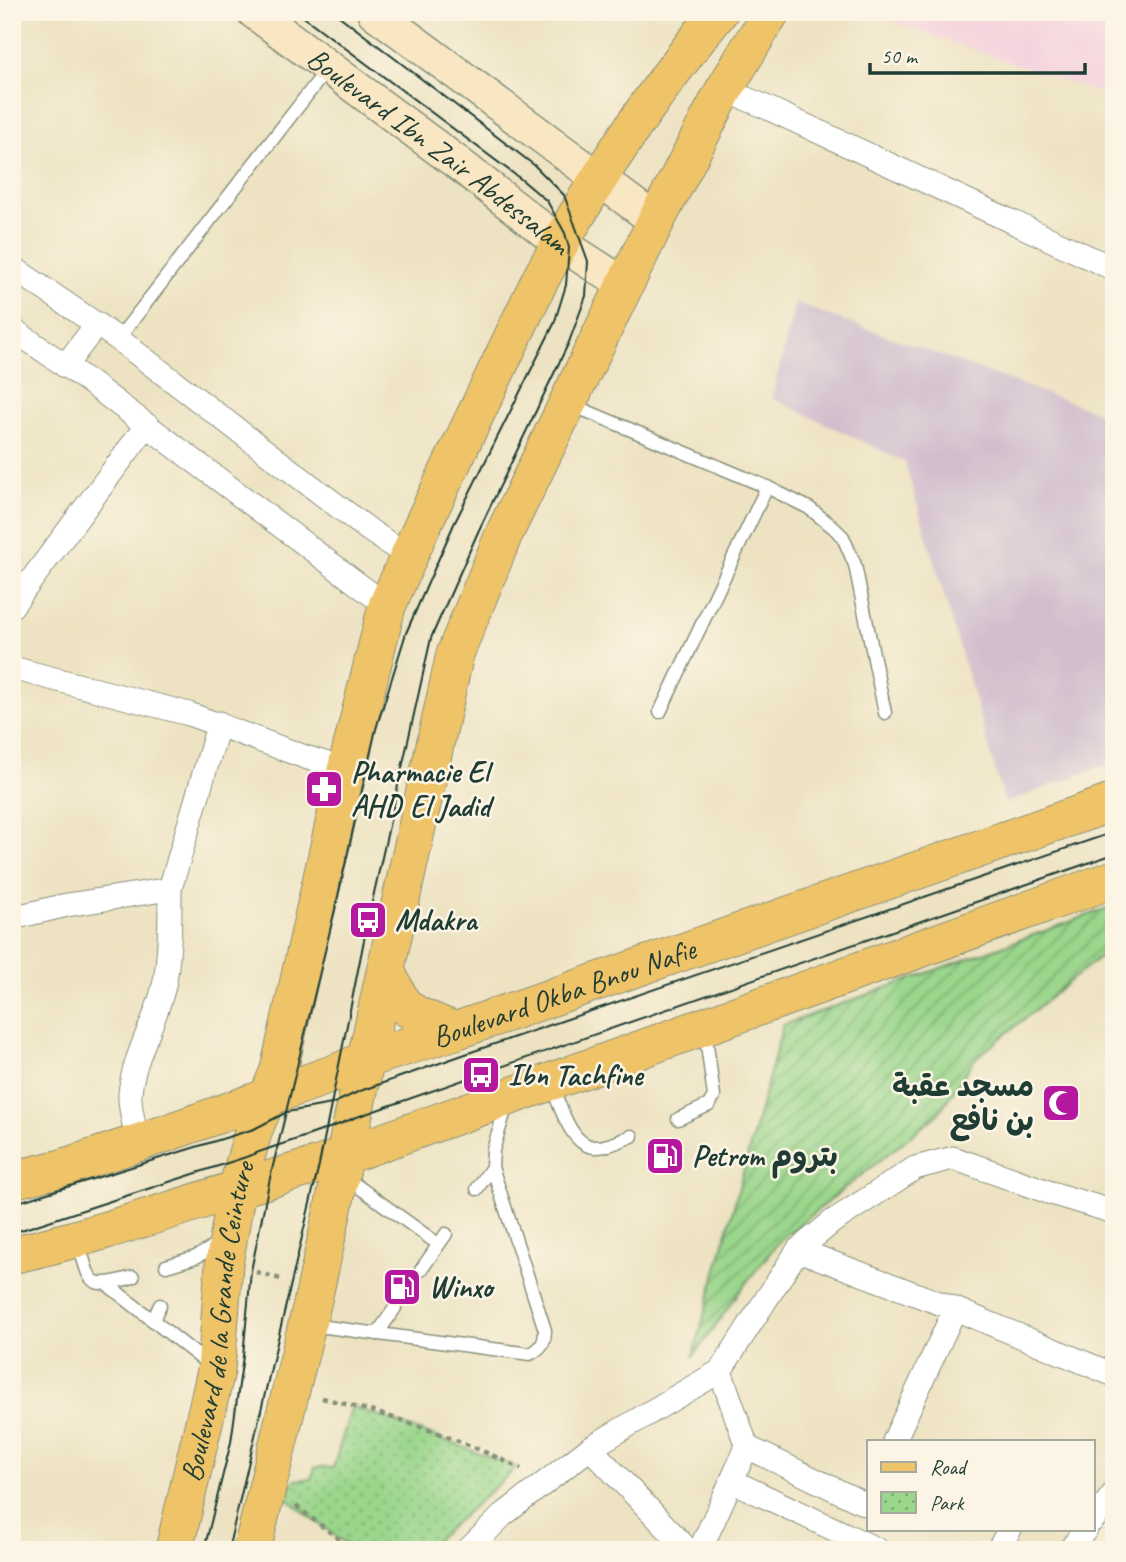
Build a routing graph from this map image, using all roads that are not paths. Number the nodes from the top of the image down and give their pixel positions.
1 (254, 12) edge
2 (719, 12) edge
3 (771, 12) edge
4 (383, 15) edge
5 (329, 68) junction
6 (724, 90) junction
7 (598, 180) junction
8 (656, 221) junction
9 (560, 243) junction
10 (12, 267) edge
11 (1114, 269) edge
12 (625, 285) junction
13 (97, 324) junction
14 (12, 329) edge
15 (118, 339) junction
16 (65, 366) junction
17 (568, 404) junction
18 (147, 425) junction
19 (767, 487) junction
20 (409, 557) junction
21 (12, 606) edge
22 (387, 606) junction
23 (12, 668) edge
24 (660, 712) dead end
25 (886, 713) dead end
26 (219, 723) junction
27 (346, 770) junction
28 (1114, 802) edge
29 (1114, 879) edge
30 (170, 889) junction
31 (12, 918) edge
32 (387, 973) junction
33 (704, 1026) junction
34 (455, 1031) junction
35 (367, 1059) junction
36 (549, 1082) junction
37 (509, 1096) junction
38 (267, 1097) junction
39 (678, 1119) dead end
40 (632, 1136) dead end
41 (138, 1142) junction
42 (343, 1164) junction
43 (492, 1167) junction
44 (12, 1180) edge
45 (237, 1189) junction
46 (477, 1189) dead end
47 (1114, 1212) edge
48 (78, 1240) junction
49 (798, 1250) junction
50 (227, 1251) junction
51 (12, 1255) edge
52 (171, 1268) dead end
53 (421, 1270) dead end
54 (133, 1277) dead end
55 (108, 1285) junction
56 (160, 1305) dead end
57 (395, 1308) dead end
58 (955, 1308) junction
59 (153, 1320) junction
60 (307, 1325) junction
61 (377, 1334) junction
62 (216, 1371) junction
63 (720, 1371) junction
64 (1114, 1376) edge
65 (897, 1440) edge
66 (747, 1447) junction
67 (590, 1448) junction
68 (732, 1481) junction
69 (1114, 1493) edge
70 (867, 1500) edge
71 (1094, 1519) edge
72 (1009, 1530) edge
73 (1085, 1530) edge
74 (850, 1538) junction
75 (174, 1550) edge
76 (252, 1550) edge
77 (468, 1550) edge
78 (688, 1550) edge
79 (700, 1550) edge
80 (878, 1550) edge
81 (998, 1550) edge
82 (1070, 1550) edge

1 - 5 street, Boulevard Ibn Zair Abdessalam
2 - 7 main road, Boulevard de la Grande Ceinture
3 - 6 main road
4 - 7 street
5 - 9 street, Boulevard Ibn Zair Abdessalam
5 - 15 lane
6 - 8 main road
6 - 11 street
7 - 8 street
7 - 9 main road, Boulevard de la Grande Ceinture
8 - 12 main road
9 - 12 street, Boulevard Ibn Zair Abdessalam
9 - 20 main road, Boulevard de la Grande Ceinture
10 - 13 street
12 - 17 main road
13 - 15 street
13 - 16 street
14 - 16 street
15 - 20 street
16 - 18 street
17 - 19 lane
17 - 32 main road
18 - 21 street
18 - 22 street
19 - 24 lane
19 - 25 lane
20 - 22 main road, Boulevard de la Grande Ceinture
22 - 27 main road, Boulevard de la Grande Ceinture
23 - 26 street
26 - 27 street
26 - 30 street
27 - 38 main road, Boulevard de la Grande Ceinture
28 - 34 main road, Boulevard Okba Bnou Nafie
29 - 33 main road
30 - 31 street
30 - 41 street
32 - 34 main road
32 - 35 main road
33 - 36 main road
33 - 39 lane
34 - 35 main road, Boulevard Okba Bnou Nafie
35 - 38 main road, Boulevard Okba Bnou Nafie
35 - 42 main road
36 - 37 main road
36 - 40 lane
37 - 42 main road
37 - 43 lane
38 - 41 main road, Boulevard Okba Bnou Nafie
38 - 45 main road, Boulevard de la Grande Ceinture
41 - 44 main road, Boulevard Okba Bnou Nafie
42 - 45 main road
42 - 53 lane
42 - 60 main road
43 - 46 lane
43 - 61 lane
45 - 48 main road
45 - 50 main road, Boulevard de la Grande Ceinture
47 - 49 street
48 - 51 main road
48 - 55 lane
49 - 58 street
49 - 63 street
50 - 52 lane
50 - 62 main road, Boulevard de la Grande Ceinture
54 - 55 lane
55 - 59 lane
56 - 59 lane
57 - 61 lane
58 - 64 street
58 - 65 street
59 - 62 lane
60 - 61 lane
60 - 76 main road
62 - 75 main road, Boulevard de la Grande Ceinture
63 - 66 street
63 - 67 street
66 - 68 street
66 - 70 street
67 - 77 street
67 - 78 street
68 - 74 street
68 - 79 street
69 - 71 street
70 - 74 street
72 - 81 street
73 - 82 street
74 - 80 street

